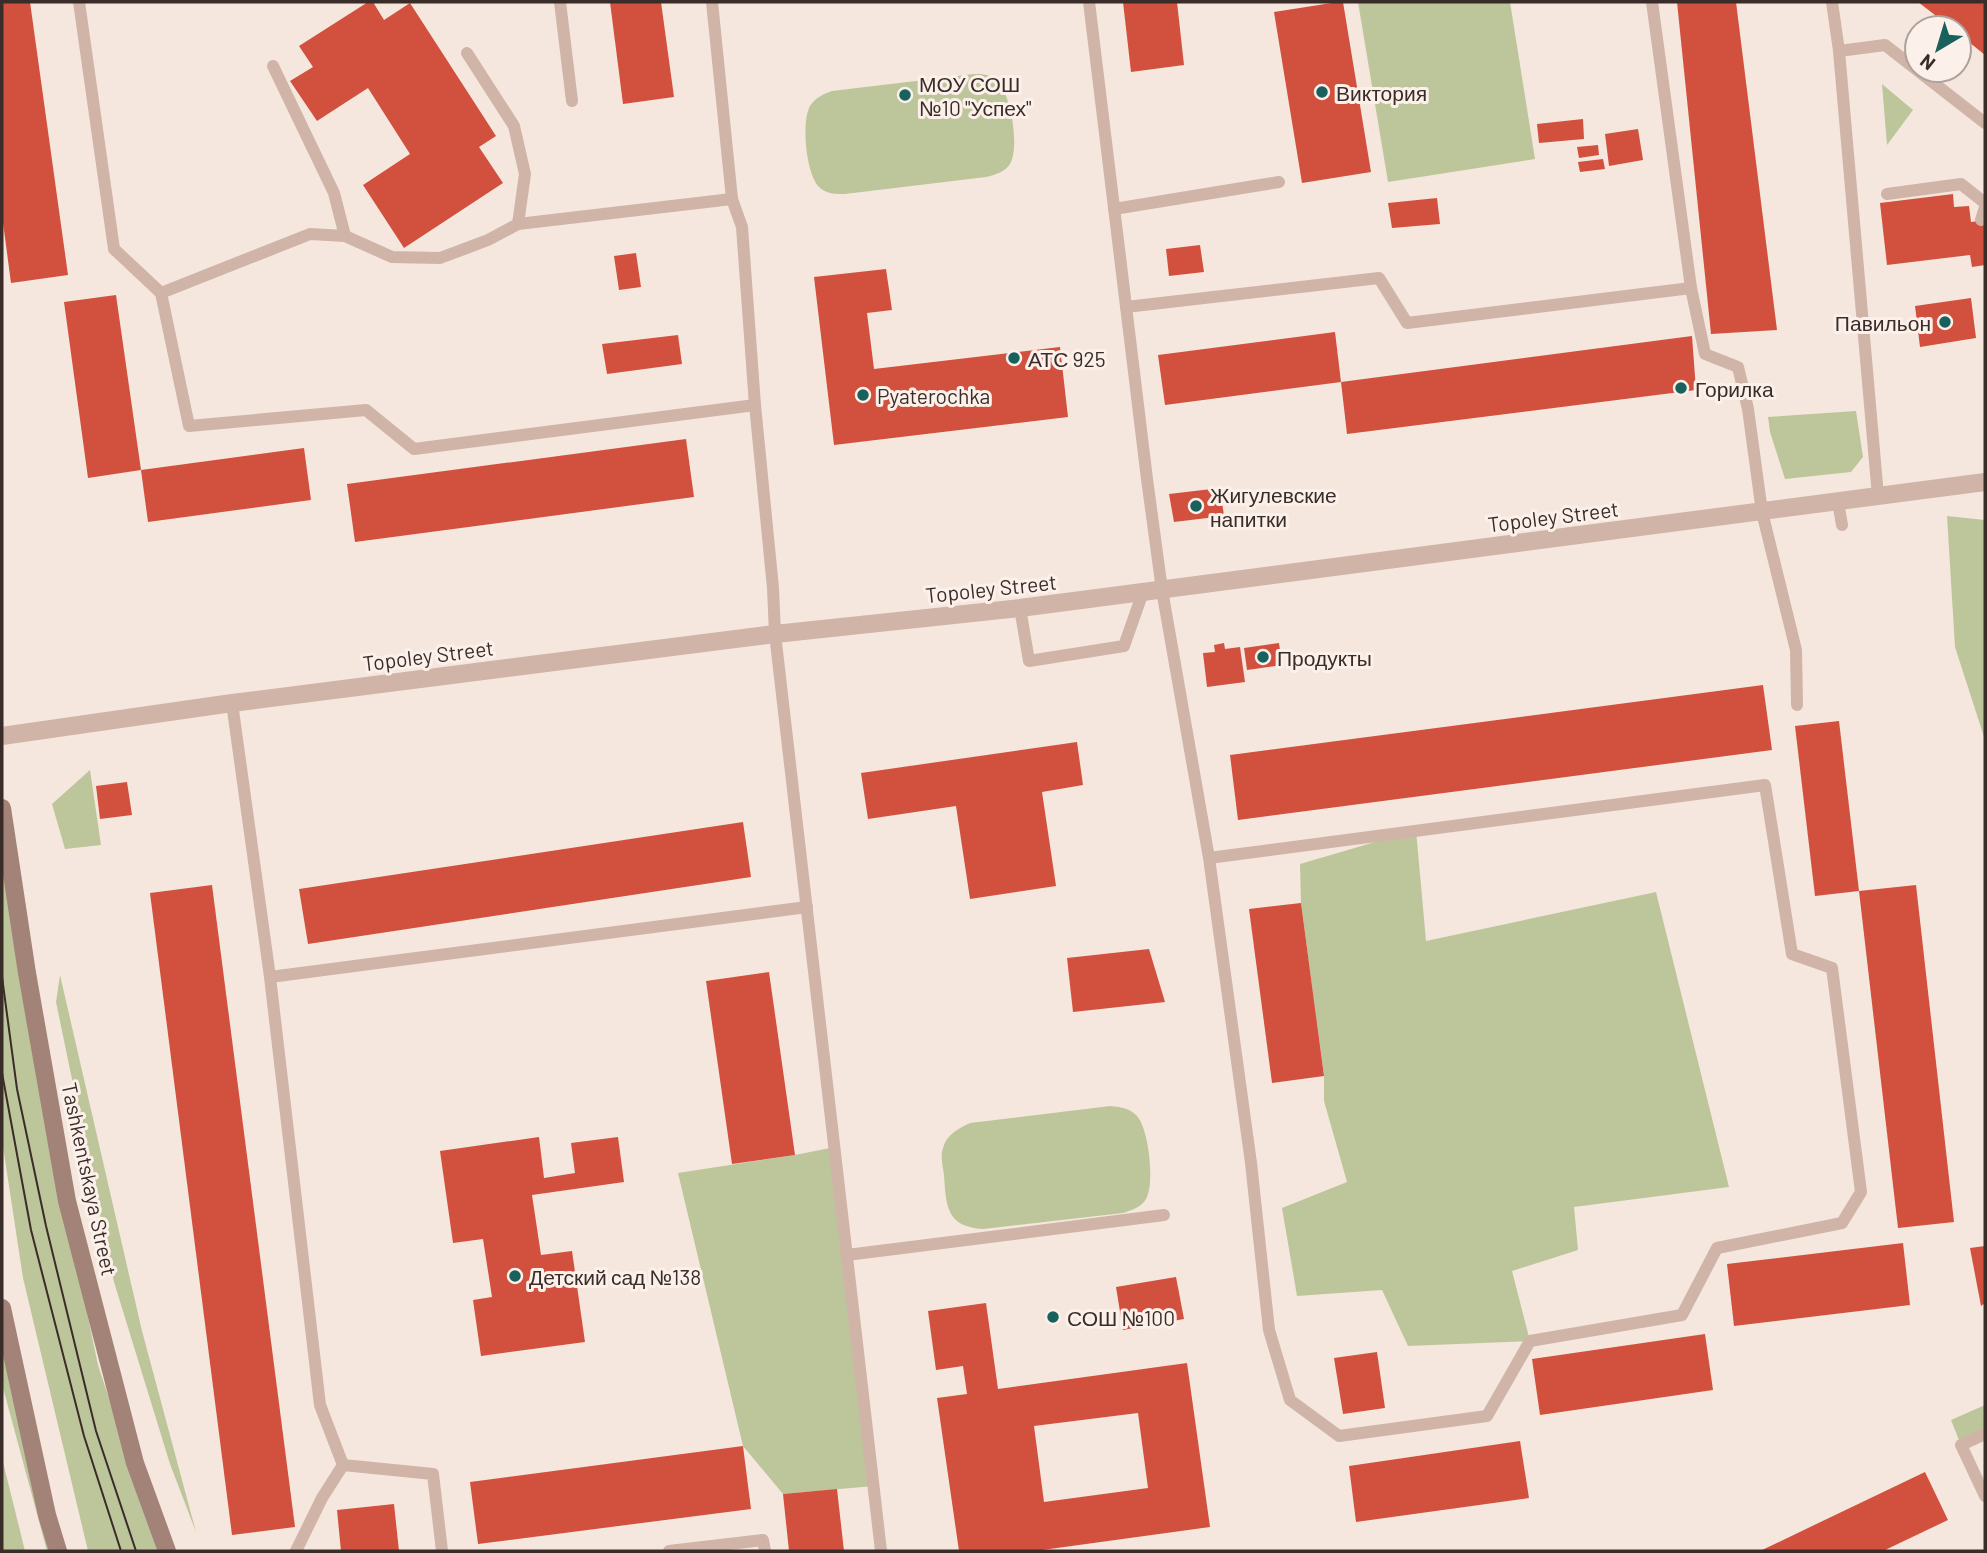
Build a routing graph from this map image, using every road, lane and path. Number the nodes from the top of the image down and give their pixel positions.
1 (79, 2) edge
2 (560, 2) edge
3 (712, 2) edge
4 (1089, 2) edge
5 (1652, 2) edge
6 (1832, 2) edge
7 (1839, 51) junction
8 (467, 53) dead end
9 (274, 66) dead end
10 (572, 101) dead end
11 (1985, 123) edge
12 (1279, 182) dead end
13 (1887, 194) dead end
14 (732, 199) junction
15 (1114, 209) junction
16 (1984, 210) edge
17 (518, 224) junction
18 (345, 236) junction
19 (1691, 288) junction
20 (161, 293) junction
21 (1126, 307) junction
22 (755, 405) junction
23 (1985, 482) edge
24 (1878, 496) junction
25 (1838, 502) junction
26 (1762, 512) junction
27 (1842, 525) dead end
28 (1162, 590) junction
29 (1143, 592) junction
30 (1020, 608) junction
31 (775, 634) junction
32 (232, 702) junction
33 (1797, 705) dead end
34 (2, 736) edge
35 (2, 808) edge
36 (1209, 858) junction
37 (807, 907) junction
38 (270, 977) junction
39 (1164, 1215) dead end
40 (847, 1255) junction
41 (2, 1308) edge
42 (1985, 1434) edge
43 (343, 1465) junction
44 (1985, 1496) edge
45 (58, 1551) edge
46 (167, 1551) edge
47 (296, 1551) edge
48 (442, 1551) edge
49 (669, 1551) edge
50 (765, 1551) edge
51 (881, 1551) edge

1 - 20 lane
2 - 10 lane
3 - 14 lane
4 - 15 lane
5 - 19 lane
6 - 7 lane
7 - 11 lane
7 - 24 lane
8 - 17 lane
9 - 18 lane
12 - 15 lane
13 - 16 lane
14 - 17 lane
14 - 22 lane
15 - 21 lane
17 - 18 lane
18 - 20 lane
19 - 21 lane
19 - 26 lane
20 - 22 lane
21 - 28 lane
22 - 31 lane
23 - 24 street, Topoley Street
24 - 25 street, Topoley Street
25 - 26 street, Topoley Street
25 - 27 lane
26 - 28 street, Topoley Street
26 - 33 lane
28 - 29 street, Topoley Street
28 - 36 lane
29 - 30 street, Topoley Street
29 - 30 lane
30 - 31 street, Topoley Street
31 - 32 street, Topoley Street
31 - 37 lane
32 - 34 street, Topoley Street
32 - 38 lane
35 - 46 main road, Tashkentskaya Street
36 - 36 lane
37 - 38 lane
37 - 40 lane
38 - 43 lane
39 - 40 lane
40 - 51 lane
41 - 45 main road
42 - 44 lane
43 - 47 lane
43 - 48 lane
49 - 50 lane

